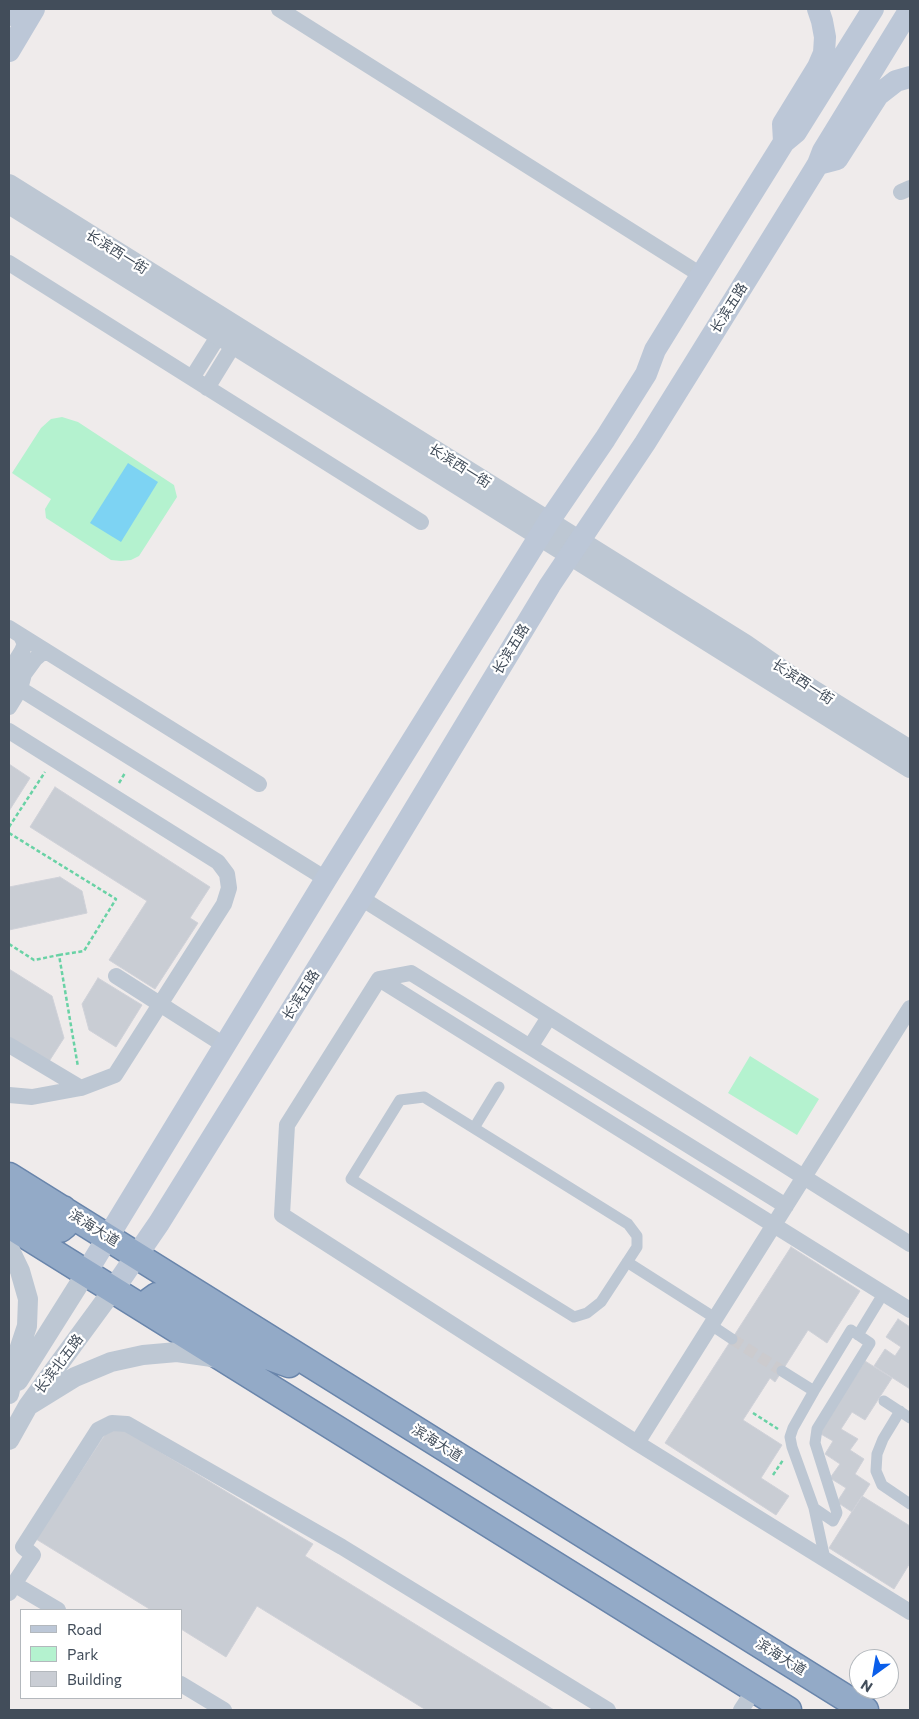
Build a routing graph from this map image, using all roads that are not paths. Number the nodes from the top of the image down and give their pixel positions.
1 (13, 9) edge
2 (34, 9) edge
3 (279, 9) edge
4 (818, 9) edge
5 (866, 11) edge
6 (9, 15) edge
7 (904, 22) edge
8 (9, 51) edge
9 (910, 77) edge
10 (784, 142) junction
11 (818, 164) junction
12 (9, 184) edge
13 (9, 204) edge
14 (9, 263) edge
15 (701, 275) junction
16 (227, 339) junction
17 (192, 378) junction
18 (208, 388) junction
19 (421, 522) dead end
20 (544, 528) junction
21 (575, 548) junction
22 (15, 632) edge
23 (48, 653) junction
24 (9, 672) edge
25 (15, 685) edge
26 (9, 707) edge
27 (9, 713) edge
28 (9, 732) edge
29 (910, 750) edge
30 (910, 768) edge
31 (259, 784) dead end
32 (326, 879) junction
33 (361, 898) junction
34 (116, 976) dead end
35 (379, 978) junction
36 (160, 1005) junction
37 (910, 1008) edge
38 (549, 1017) junction
39 (9, 1045) edge
40 (224, 1045) junction
41 (530, 1047) junction
42 (499, 1087) dead end
43 (81, 1088) junction
44 (9, 1095) edge
45 (474, 1128) junction
46 (147, 1174) junction
47 (9, 1176) edge
48 (803, 1177) junction
49 (176, 1195) junction
50 (9, 1201) edge
51 (786, 1206) junction
52 (63, 1209) junction
53 (9, 1225) edge
54 (773, 1226) junction
55 (108, 1237) junction
56 (910, 1244) edge
57 (9, 1248) edge
58 (137, 1255) junction
59 (627, 1262) junction
60 (86, 1273) junction
61 (113, 1290) junction
62 (883, 1294) junction
63 (910, 1310) edge
64 (157, 1317) junction
65 (713, 1322) junction
66 (858, 1335) junction
67 (732, 1340) tunnel mouth
68 (224, 1359) junction
69 (782, 1371) tunnel mouth
70 (344, 1385) junction
71 (814, 1391) junction
72 (9, 1395) edge
73 (884, 1400) dead end
74 (28, 1406) junction
75 (900, 1411) junction
76 (910, 1418) edge
77 (9, 1440) edge
78 (637, 1443) junction
79 (910, 1504) edge
80 (814, 1508) junction
81 (825, 1560) junction
82 (12, 1588) edge
83 (56, 1609) edge
84 (909, 1609) edge
85 (182, 1685) edge
86 (748, 1700) edge
87 (224, 1710) edge
88 (608, 1710) edge
89 (788, 1710) edge
90 (865, 1710) edge

1 - 6 main road
2 - 8 main road
3 - 15 street
4 - 10 main road
5 - 7 main road
5 - 10 main road
7 - 11 main road, 长滨五路
9 - 11 main road
10 - 15 main road
11 - 21 main road, 长滨五路
12 - 20 street, 长滨西一街
13 - 16 street, 长滨西一街
14 - 17 street
15 - 20 main road
16 - 17 street
16 - 18 street
16 - 20 street, 长滨西一街
17 - 18 street
18 - 19 street
20 - 21 street, 长滨西一街
20 - 32 main road
21 - 29 street, 长滨西一街
21 - 30 street, 长滨西一街
21 - 33 main road, 长滨五路
22 - 23 street
22 - 24 street
23 - 25 street
23 - 31 street
25 - 26 street
25 - 32 street
27 - 28 street
28 - 36 street
32 - 40 main road
33 - 38 street
33 - 49 main road, 长滨五路
34 - 36 street
35 - 41 street
35 - 54 street
35 - 78 street
36 - 40 street
36 - 43 street
37 - 48 street
38 - 41 street
38 - 48 street
39 - 43 street
40 - 46 main road
41 - 51 street
42 - 45 street
43 - 44 street
45 - 59 street
45 - 59 street
46 - 49 main road
46 - 55 main road
47 - 52 highway, 滨海大道
48 - 51 street
48 - 56 street
49 - 58 main road, 长滨五路
50 - 52 highway
51 - 54 street
52 - 55 highway, 滨海大道
53 - 60 highway
54 - 62 street
54 - 65 street
55 - 58 highway, 滨海大道
55 - 60 main road
57 - 72 street
58 - 61 main road, 长滨五路
58 - 70 highway, 滨海大道
59 - 65 street
60 - 61 highway
60 - 72 street, 长滨北五路
61 - 64 highway
61 - 74 street, 长滨北五路
62 - 63 street
62 - 66 street
64 - 68 highway
64 - 70 highway
65 - 67 street
65 - 78 street
66 - 71 street
66 - 80 street
68 - 74 street
68 - 86 highway
69 - 71 street
70 - 90 highway, 滨海大道
71 - 80 street
73 - 75 street
74 - 77 street, 长滨北五路
75 - 76 street
75 - 79 street
78 - 81 street
80 - 81 street
81 - 84 street
82 - 83 street
82 - 88 street
85 - 87 street
86 - 89 highway

